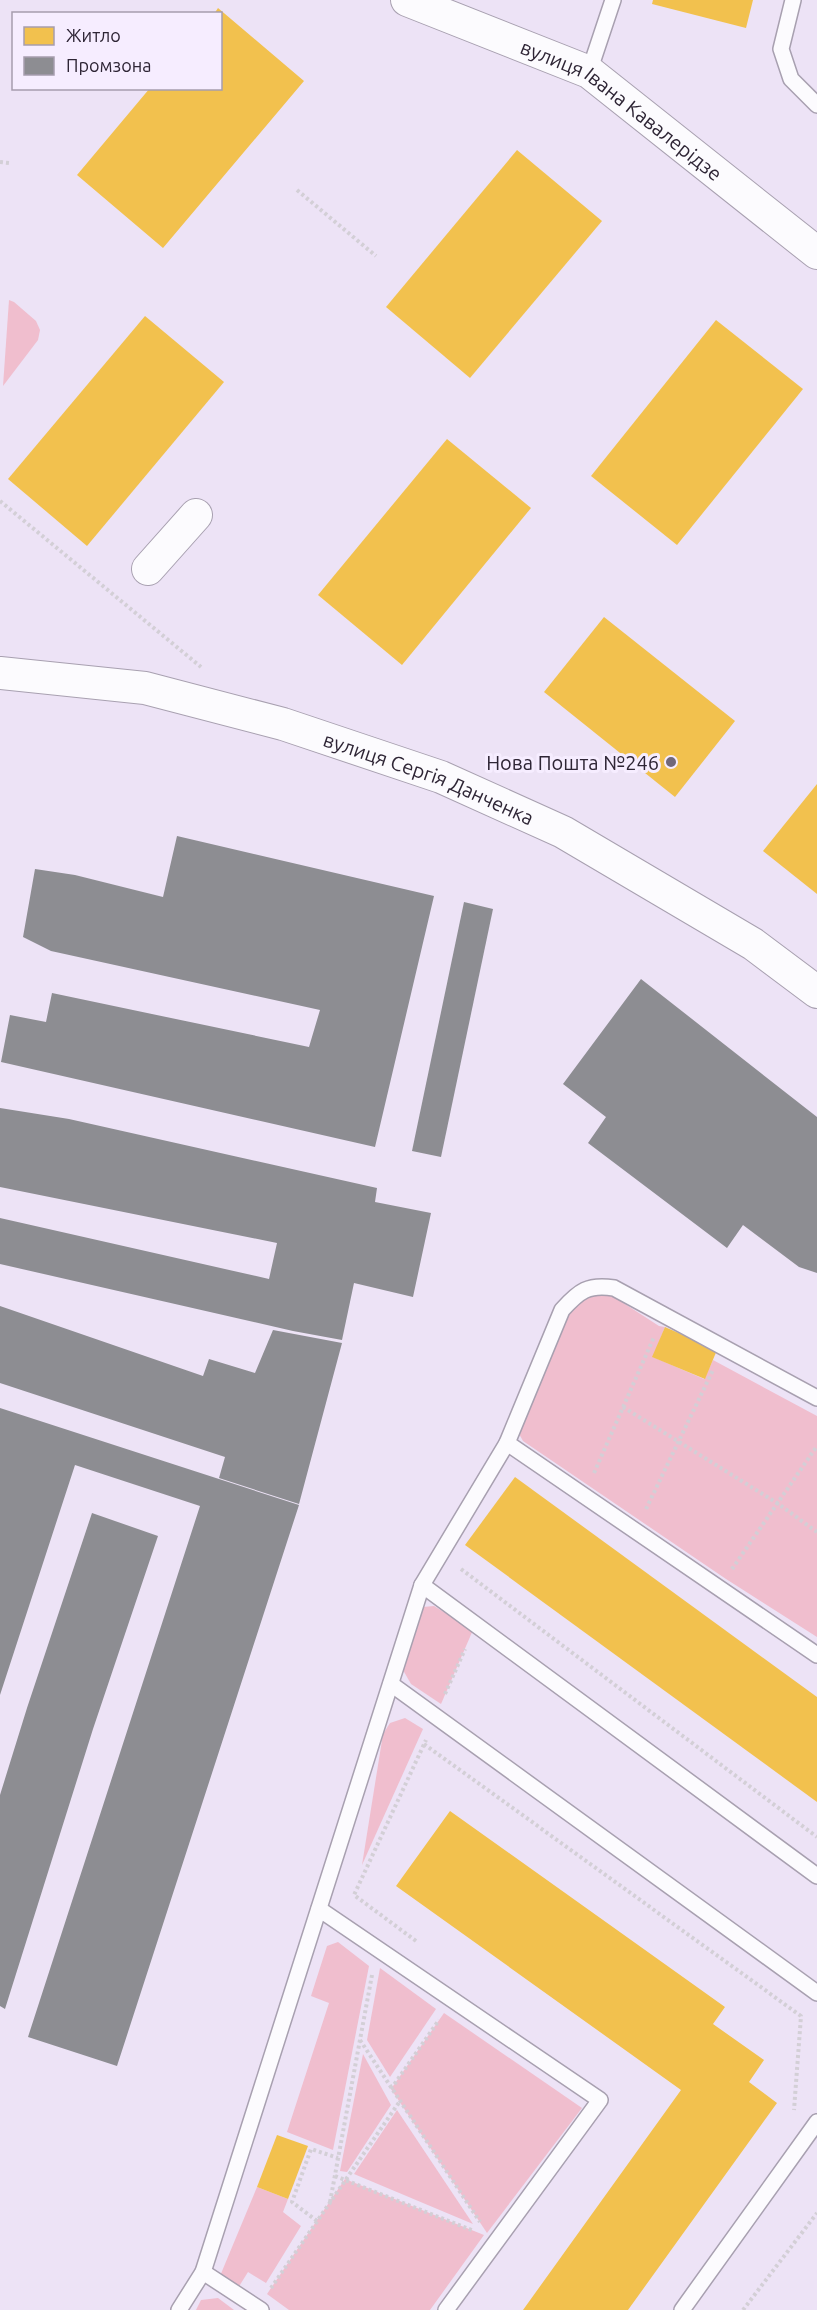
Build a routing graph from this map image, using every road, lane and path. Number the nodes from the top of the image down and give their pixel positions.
1 (407, 0) edge
2 (613, 0) edge
3 (793, 0) edge
4 (590, 72) junction
5 (817, 105) edge
6 (0, 162) edge
7 (9, 163) dead end
8 (297, 190) dead end
9 (817, 253) edge
10 (376, 256) dead end
11 (0, 501) edge
12 (196, 515) dead end
13 (148, 569) dead end
14 (0, 673) edge
15 (209, 674) dead end
16 (817, 992) edge
17 (664, 1315) junction
18 (724, 1348) junction
19 (817, 1398) edge
20 (623, 1407) junction
21 (679, 1441) junction
22 (507, 1443) junction
23 (817, 1446) edge
24 (584, 1496) junction
25 (777, 1503) junction
26 (636, 1531) junction
27 (817, 1532) edge
28 (458, 1566) dead end
29 (726, 1579) dead end
30 (422, 1585) junction
31 (475, 1624) junction
32 (817, 1655) edge
33 (391, 1684) junction
34 (436, 1717) junction
35 (424, 1744) dead end
36 (817, 1837) edge
37 (817, 1876) edge
38 (320, 1908) junction
39 (374, 1970) dead end
40 (817, 1993) edge
41 (444, 2013) dead end
42 (360, 2040) junction
43 (392, 2089) junction
44 (400, 2101) junction
45 (793, 2117) dead end
46 (817, 2122) edge
47 (338, 2158) junction
48 (335, 2176) junction
49 (345, 2179) junction
50 (330, 2202) junction
51 (817, 2213) edge
52 (317, 2221) junction
53 (481, 2223) dead end
54 (484, 2235) dead end
55 (203, 2272) junction
56 (267, 2294) dead end
57 (179, 2310) edge
58 (261, 2310) edge
59 (446, 2310) edge
60 (682, 2310) edge
61 (743, 2310) edge

1 - 4 street, вулиця Івана Кавалерідзе
2 - 4 lane
3 - 5 lane
4 - 9 street, вулиця Івана Кавалерідзе
6 - 7 path
8 - 10 path
11 - 15 path
12 - 13 street
14 - 16 street, вулиця Сергія Данченка
17 - 18 lane
17 - 20 path
17 - 22 lane
18 - 19 lane
18 - 21 path
20 - 21 path
20 - 24 path
21 - 25 path
21 - 26 path
22 - 24 lane
22 - 30 lane
23 - 25 path
24 - 26 lane
25 - 27 path
25 - 29 path
26 - 32 lane
28 - 36 path
30 - 31 lane
30 - 33 lane
31 - 34 path
31 - 37 lane
33 - 34 lane
33 - 38 lane
34 - 40 lane
35 - 45 path
38 - 55 lane
38 - 59 lane
39 - 42 path
41 - 43 path
42 - 43 path
42 - 47 path
43 - 44 path
44 - 49 path
44 - 53 path
46 - 60 lane
47 - 48 path
47 - 52 path
48 - 49 path
48 - 50 path
49 - 50 path
49 - 54 path
50 - 52 path
51 - 61 path
52 - 56 path
55 - 57 lane
55 - 58 lane

